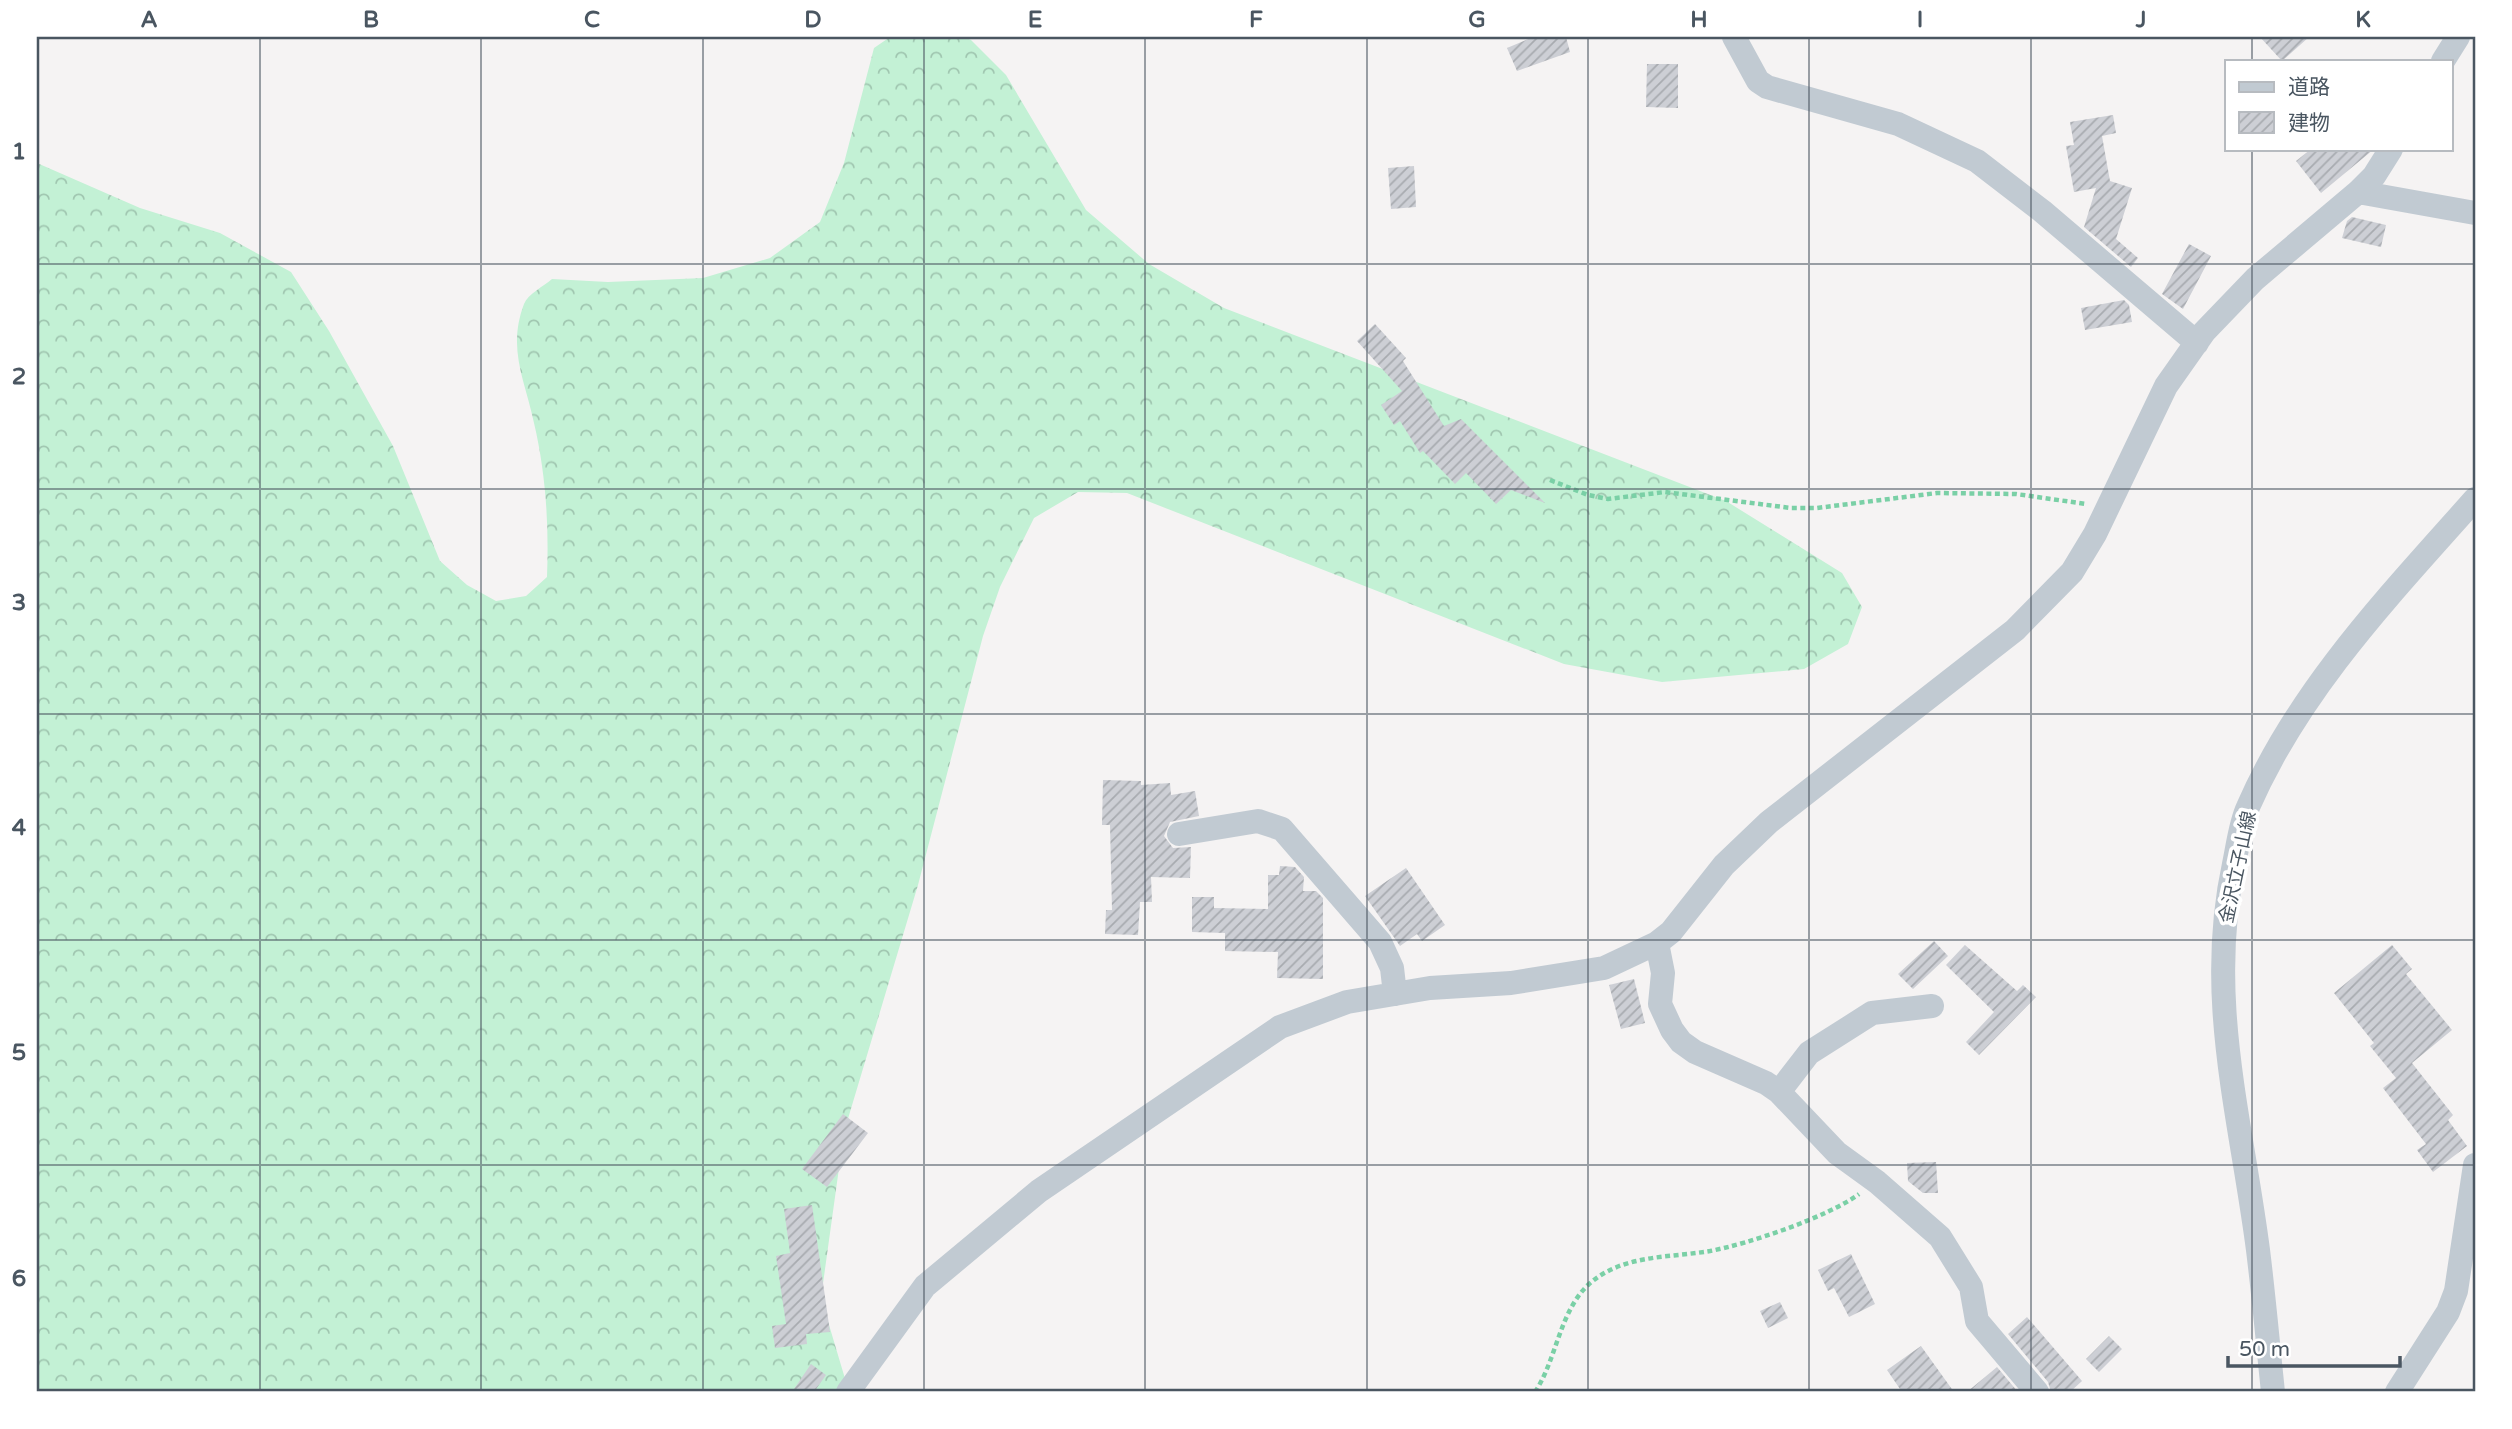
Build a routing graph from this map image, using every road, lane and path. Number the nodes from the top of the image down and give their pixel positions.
1 (1734, 37) edge
2 (2458, 37) edge
3 (2445, 60) edge
4 (2390, 150) edge
5 (2358, 192) junction
6 (2475, 213) edge
7 (2197, 343) junction
8 (1550, 480) dead end
9 (2475, 499) edge
10 (2107, 509) junction
11 (1179, 834) dead end
12 (1657, 943) junction
13 (1395, 994) junction
14 (1932, 1006) dead end
15 (1779, 1092) junction
16 (2475, 1165) edge
17 (1877, 1182) junction
18 (848, 1392) edge
19 (1535, 1392) edge
20 (2037, 1392) edge
21 (2273, 1392) edge
22 (2396, 1392) edge

1 - 7 street
2 - 3 street
4 - 5 street
5 - 6 street
5 - 7 street
7 - 10 street
8 - 10 path
9 - 21 street, 金沢立子山線
10 - 12 street
11 - 13 street
12 - 13 street
12 - 15 street
13 - 18 street
14 - 15 street
15 - 17 street
16 - 22 street
17 - 19 path
17 - 20 street

